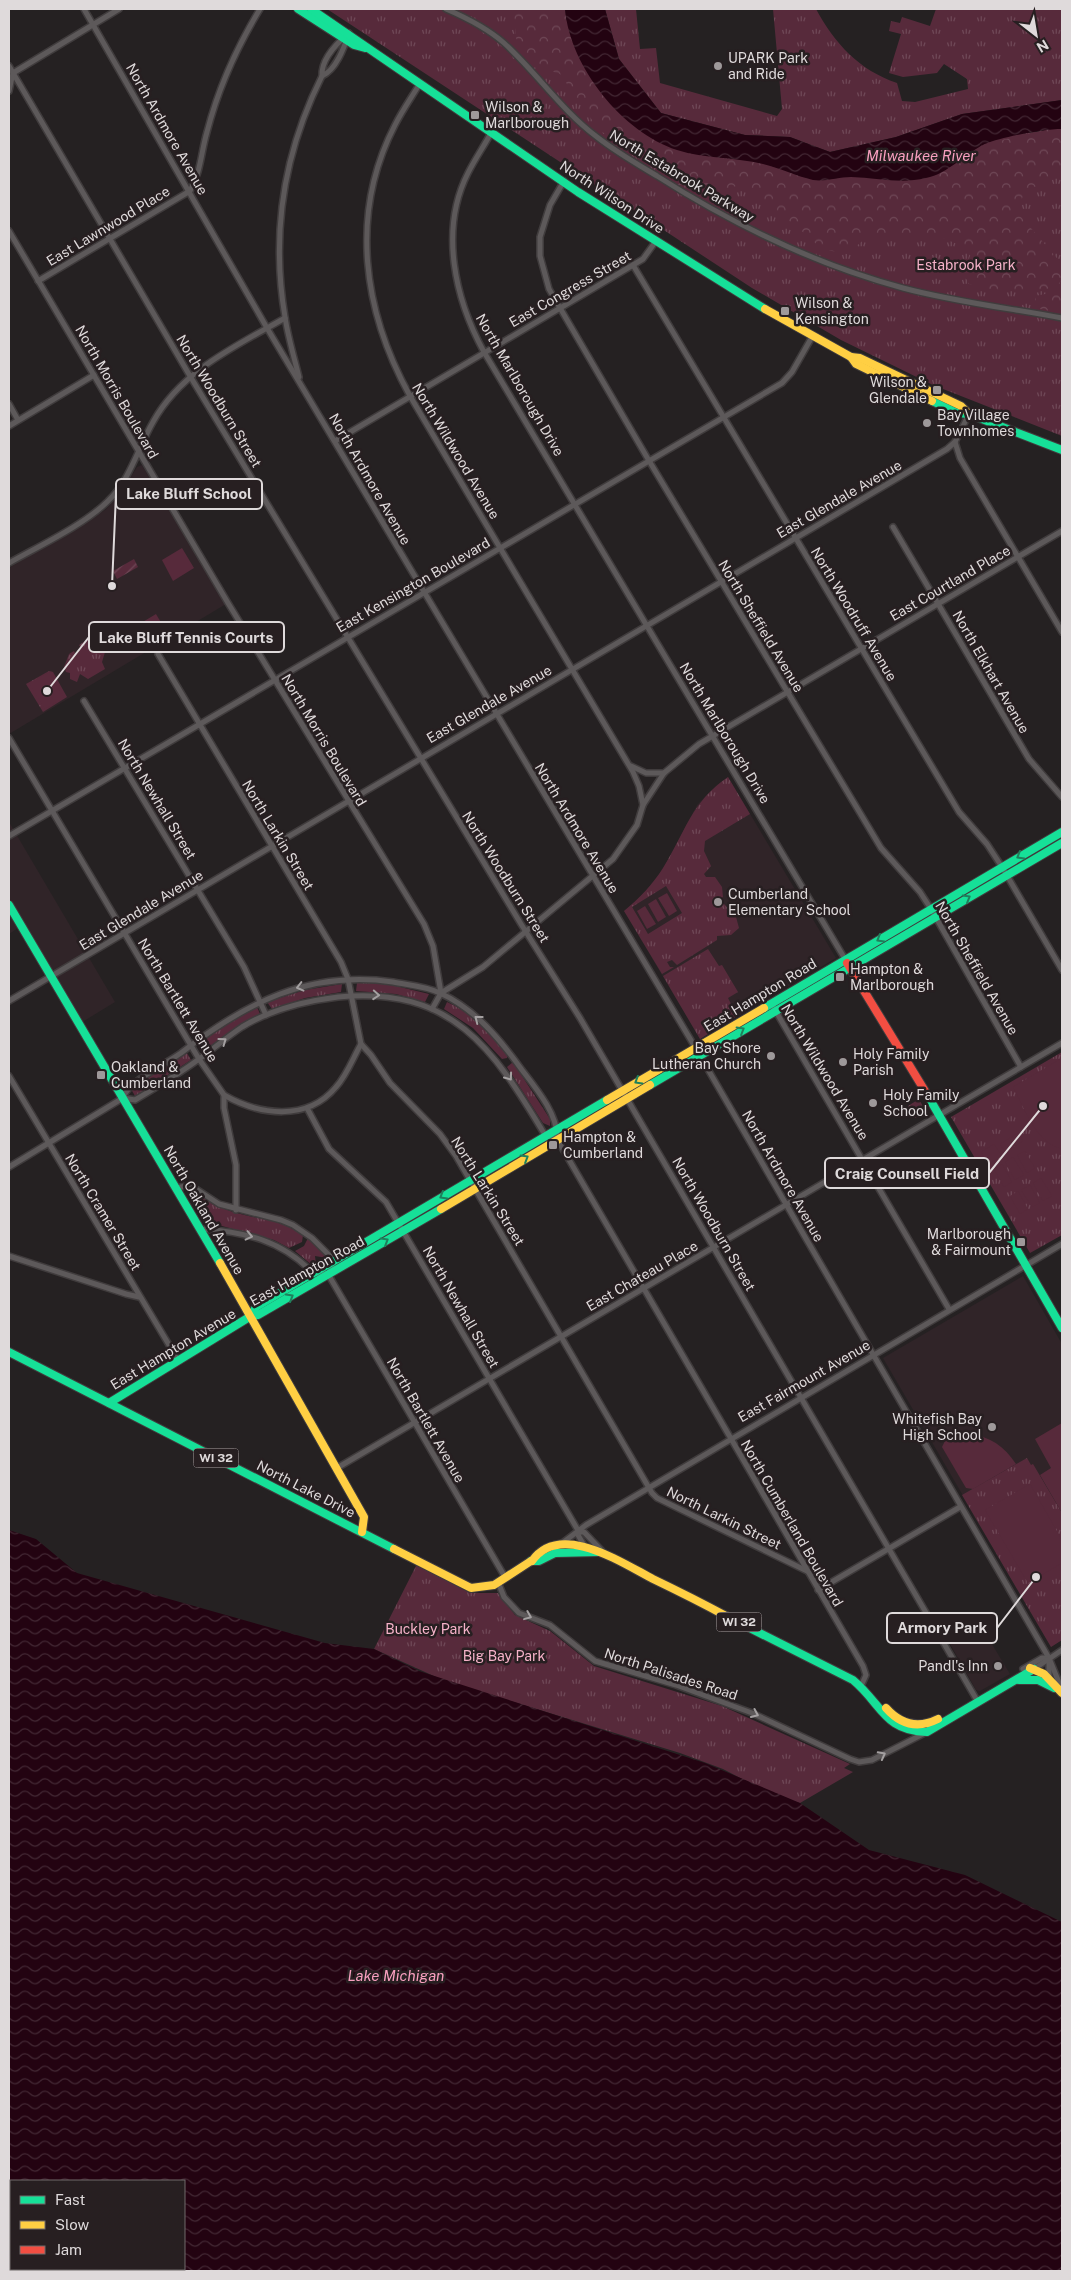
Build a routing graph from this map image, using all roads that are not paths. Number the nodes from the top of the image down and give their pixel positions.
1 (84, 9) edge
2 (119, 9) edge
3 (260, 9) edge
4 (298, 9) edge
5 (312, 9) edge
6 (446, 9) edge
7 (93, 24) junction
8 (346, 37) junction
9 (9, 66) edge
10 (11, 72) edge
11 (322, 76) junction
12 (419, 85) junction
13 (9, 91) edge
14 (491, 133) junction
15 (564, 181) junction
16 (190, 191) junction
17 (9, 231) edge
18 (110, 238) junction
19 (656, 241) junction
20 (633, 265) junction
21 (38, 281) junction
22 (560, 308) junction
23 (285, 318) junction
24 (1062, 318) edge
25 (267, 328) junction
26 (812, 337) junction
27 (484, 352) junction
28 (94, 375) junction
29 (190, 376) junction
30 (300, 382) junction
31 (410, 396) junction
32 (9, 404) edge
33 (969, 414) junction
34 (722, 417) junction
35 (18, 420) junction
36 (9, 426) edge
37 (335, 441) junction
38 (955, 442) junction
39 (138, 451) junction
40 (1061, 451) edge
41 (648, 460) junction
42 (574, 503) junction
43 (894, 527) dead end
44 (1062, 531) edge
45 (795, 537) junction
46 (500, 547) junction
47 (1018, 557) junction
48 (9, 564) edge
49 (721, 581) junction
50 (423, 592) junction
51 (938, 603) junction
52 (646, 624) junction
53 (1062, 632) edge
54 (348, 636) junction
55 (861, 648) junction
56 (158, 654) dead end
57 (572, 668) junction
58 (275, 679) junction
59 (787, 690) junction
60 (84, 700) dead end
61 (496, 713) junction
62 (199, 724) junction
63 (712, 735) junction
64 (9, 738) edge
65 (420, 758) junction
66 (629, 765) junction
67 (125, 768) junction
68 (664, 773) junction
69 (1062, 797) edge
70 (348, 801) junction
71 (643, 805) junction
72 (52, 811) junction
73 (1062, 832) edge
74 (9, 836) edge
75 (1062, 843) edge
76 (272, 845) junction
77 (1002, 867) junction
78 (1007, 875) junction
79 (592, 877) junction
80 (197, 889) junction
81 (9, 905) edge
82 (931, 909) junction
83 (936, 917) junction
84 (525, 930) junction
85 (124, 933) junction
86 (845, 959) junction
87 (849, 967) junction
88 (1062, 970) edge
89 (51, 976) junction
90 (348, 979) junction
91 (441, 993) junction
92 (351, 996) junction
93 (260, 1000) junction
94 (9, 1001) edge
95 (773, 1006) junction
96 (432, 1009) junction
97 (266, 1015) junction
98 (1062, 1043) edge
99 (361, 1044) junction
100 (191, 1045) junction
101 (695, 1047) junction
102 (700, 1055) junction
103 (199, 1059) junction
104 (1021, 1067) junction
105 (9, 1076) edge
106 (623, 1090) junction
107 (224, 1095) junction
108 (123, 1098) junction
109 (627, 1098) junction
110 (307, 1108) junction
111 (940, 1114) junction
112 (558, 1128) junction
113 (545, 1135) junction
114 (557, 1139) junction
115 (49, 1143) junction
116 (863, 1160) junction
117 (9, 1167) edge
118 (471, 1179) junction
119 (177, 1188) junction
120 (475, 1188) junction
121 (786, 1204) junction
122 (236, 1210) junction
123 (398, 1222) junction
124 (201, 1229) junction
125 (403, 1230) junction
126 (1062, 1244) edge
127 (714, 1247) junction
128 (9, 1256) edge
129 (334, 1260) junction
130 (1026, 1264) junction
131 (313, 1273) junction
132 (328, 1274) junction
133 (643, 1288) junction
134 (139, 1297) junction
135 (949, 1309) junction
136 (251, 1316) junction
137 (1062, 1328) edge
138 (562, 1336) junction
139 (9, 1352) edge
140 (872, 1356) junction
141 (178, 1360) junction
142 (490, 1379) junction
143 (802, 1396) junction
144 (109, 1403) junction
145 (415, 1423) junction
146 (730, 1439) junction
147 (337, 1468) junction
148 (649, 1488) junction
149 (960, 1507) junction
150 (578, 1531) junction
151 (362, 1532) junction
152 (561, 1544) junction
153 (587, 1549) junction
154 (890, 1549) junction
155 (550, 1551) junction
156 (602, 1554) junction
157 (807, 1571) junction
158 (505, 1577) junction
159 (498, 1581) junction
160 (818, 1590) junction
161 (1062, 1650) edge
162 (1049, 1658) junction
163 (1023, 1669) junction
164 (1034, 1669) junction
165 (1014, 1681) junction
166 (1050, 1682) junction
167 (861, 1686) junction
168 (1062, 1693) edge
169 (977, 1700) junction
170 (905, 1727) junction
171 (927, 1732) junction
172 (904, 1742) junction

1 - 7 street, North Ardmore Avenue
2 - 7 street
3 - 16 street
4 - 8 main road, North Wilson Drive
5 - 8 main road, North Wilson Drive
6 - 24 street, North Estabrook Parkway
7 - 10 street
7 - 16 street, North Ardmore Avenue
8 - 11 street
8 - 11 street
8 - 12 main road, North Wilson Drive
9 - 10 street, North Woodburn Street
10 - 13 street
10 - 18 street, North Woodburn Street
11 - 23 street
12 - 14 main road, North Wilson Drive
12 - 31 street, North Wildwood Avenue
14 - 15 main road, North Wilson Drive
14 - 27 street, North Marlborough Drive
15 - 19 main road, North Wilson Drive
15 - 22 street, North Sheffield Avenue
16 - 18 street, East Lawnwood Place
16 - 25 street, North Ardmore Avenue
17 - 21 street, North Morris Boulevard
18 - 21 street, East Lawnwood Place
18 - 29 street, North Woodburn Street
19 - 20 street, East Congress Street
19 - 26 main road, North Wilson Drive
20 - 22 street, East Congress Street
20 - 34 street, North Woodruff Avenue
21 - 28 street, North Morris Boulevard
22 - 27 street, East Congress Street
22 - 41 street, North Sheffield Avenue
23 - 25 street
23 - 30 street
25 - 29 street
25 - 30 street, North Ardmore Avenue
26 - 33 main road, North Wilson Drive
26 - 34 street, East Kensington Boulevard
27 - 31 street, East Congress Street
27 - 42 street, North Marlborough Drive
28 - 35 street
28 - 39 street, North Morris Boulevard
29 - 39 street
29 - 54 street, North Woodburn Street
30 - 37 street, North Ardmore Avenue
31 - 37 street, East Congress Street
31 - 46 street, North Wildwood Avenue
32 - 35 street
33 - 38 street, East Glendale Avenue
33 - 40 main road, North Wilson Drive
34 - 41 street, East Kensington Boulevard
34 - 45 street, North Woodruff Avenue
35 - 36 street
37 - 50 street, North Ardmore Avenue
38 - 45 street, East Glendale Avenue
38 - 47 street
39 - 48 street
39 - 58 street, North Morris Boulevard
41 - 42 street, East Kensington Boulevard
41 - 49 street, North Sheffield Avenue
42 - 46 street, East Kensington Boulevard
42 - 52 street, North Marlborough Drive
43 - 51 street, North Elkhart Avenue
44 - 47 street, East Courtland Place
45 - 49 street, East Glendale Avenue
45 - 55 street, North Woodruff Avenue
46 - 50 street, East Kensington Boulevard
46 - 57 street, North Wildwood Avenue
47 - 51 street, East Courtland Place
47 - 53 street
49 - 52 street, East Glendale Avenue
49 - 59 street, North Sheffield Avenue
50 - 54 street, East Kensington Boulevard
50 - 61 street, North Ardmore Avenue
51 - 55 street, East Courtland Place
51 - 69 street, North Elkhart Avenue
52 - 57 street, East Glendale Avenue
52 - 63 street, North Marlborough Drive
54 - 58 street, East Kensington Boulevard
54 - 65 street, North Woodburn Street
55 - 59 street, East Courtland Place
55 - 77 street, North Woodruff Avenue
56 - 62 street, North Larkin Street
57 - 61 street, East Glendale Avenue
57 - 66 street, North Wildwood Avenue
58 - 62 street, East Kensington Boulevard
58 - 70 street, North Morris Boulevard
59 - 63 street, East Courtland Place
59 - 82 street, North Sheffield Avenue
60 - 67 street, North Newhall Street
61 - 65 street, East Glendale Avenue
61 - 79 street, North Ardmore Avenue
62 - 67 street, East Kensington Boulevard
62 - 76 street, North Larkin Street
63 - 68 street, East Courtland Place
63 - 86 street, North Marlborough Drive
64 - 72 street, North Bartlett Avenue
65 - 70 street, East Glendale Avenue
65 - 84 street, North Woodburn Street
66 - 68 street
66 - 71 street, North Wildwood Avenue
67 - 72 street, East Kensington Boulevard
67 - 80 street, North Newhall Street
68 - 71 street, East Courtland Place
70 - 76 street, East Glendale Avenue
70 - 91 street, North Morris Boulevard
71 - 79 street, East Courtland Place
72 - 74 street, East Kensington Boulevard
72 - 85 street, North Bartlett Avenue
73 -> 77 main road, East Hampton Road
75 - 78 main road, East Hampton Road
76 - 80 street, East Glendale Avenue
76 - 90 street, North Larkin Street
77 - 78 street, North Woodruff Avenue
77 - 82 main road, East Hampton Road
83 -> 78 main road, East Hampton Road
78 - 88 street, North Woodruff Avenue
79 - 84 street, East Courtland Place
79 - 101 street, North Ardmore Avenue
80 - 85 street, East Glendale Avenue
80 - 93 street, North Newhall Street
81 - 89 main road, North Oakland Avenue
82 - 83 street, North Sheffield Avenue
82 -> 86 main road, East Hampton Road
83 - 87 main road, East Hampton Road
83 - 104 street, North Sheffield Avenue
84 - 91 street, East Courtland Place
84 - 106 street, North Woodburn Street
85 - 89 street, East Glendale Avenue
85 - 100 street, North Bartlett Avenue
86 - 87 main road, North Marlborough Drive
86 - 95 main road, East Hampton Road
87 - 95 main road, East Hampton Road
87 - 111 main road, North Marlborough Drive
89 - 94 street, East Glendale Avenue
89 - 108 main road, North Oakland Avenue
90 - 91 street
90 - 92 street, North Larkin Street
90 -> 93 street
91 - 96 street
112 -> 91 street
92 -> 96 street
92 - 97 street
92 - 99 street, North Larkin Street
93 - 97 street, North Newhall Street
93 - 100 street
95 - 101 main road, East Hampton Road
102 -> 95 main road, East Hampton Road
95 - 116 street, North Wildwood Avenue
96 -> 113 street
103 -> 97 street
98 - 104 street, East Chateau Place
99 - 110 street
99 - 118 street, North Larkin Street
100 - 103 street, North Bartlett Avenue
100 - 108 street
101 - 102 street, North Ardmore Avenue
101 -> 106 main road, East Hampton Road
102 - 109 main road, East Hampton Road
102 - 121 street, North Ardmore Avenue
103 - 107 street, North Bartlett Avenue
103 - 108 street
104 - 111 street, East Chateau Place
105 - 115 street, North Cramer Street
106 - 109 street, North Woodburn Street
106 - 112 main road, East Hampton Road
107 - 110 street
107 - 122 street, North Bartlett Avenue
108 - 115 street
108 - 119 main road, North Oakland Avenue
109 - 114 main road, East Hampton Road
109 - 127 street, North Woodburn Street
110 - 123 street, North Newhall Street
111 - 116 street, East Chateau Place
111 - 130 main road, North Marlborough Drive
112 - 113 main road, East Hampton Road
112 - 114 street
113 - 114 street
113 - 118 main road, East Hampton Road
120 -> 114 main road, East Hampton Road
114 - 133 street, North Cumberland Boulevard
115 - 117 street
115 - 134 street, North Cramer Street
116 - 121 street, East Chateau Place
116 - 135 street, North Wildwood Avenue
118 - 120 street, North Larkin Street
118 -> 123 main road, East Hampton Road
119 - 122 street
119 - 124 main road, North Oakland Avenue
120 - 125 main road, East Hampton Road
120 - 138 street, North Larkin Street
121 - 127 street, East Chateau Place
121 - 140 street, North Ardmore Avenue
122 - 129 street
123 - 125 street, North Newhall Street
123 - 129 main road, East Hampton Road
124 -> 131 street
124 - 136 main road, North Oakland Avenue
132 -> 125 main road, East Hampton Road
125 - 142 street, North Newhall Street
126 - 130 street, East Fairmount Avenue
127 - 133 street, East Chateau Place
127 - 143 street, North Woodburn Street
128 - 134 street
129 - 131 main road, East Hampton Road
129 - 132 street
130 - 135 street, East Fairmount Avenue
130 - 137 main road, North Marlborough Drive
131 - 132 street
131 - 136 main road, East Hampton Road
136 -> 132 main road, East Hampton Road
132 - 145 street, North Bartlett Avenue
133 - 138 street, East Chateau Place
133 - 146 street, North Cumberland Boulevard
134 - 141 street, North Cramer Street
135 - 140 street, East Fairmount Avenue
136 - 141 main road, East Hampton Avenue
136 - 147 main road, North Oakland Avenue
138 - 142 street, East Chateau Place
138 - 148 street, North Larkin Street
139 - 144 main road, North Lake Drive / WI 32
140 - 143 street, East Fairmount Avenue
140 - 149 street, North Ardmore Avenue
141 - 144 main road, East Hampton Avenue
142 - 145 street, East Chateau Place
142 - 150 street, North Newhall Street
143 - 146 street, East Fairmount Avenue
143 - 154 street, North Woodburn Street
144 - 151 main road, North Lake Drive / WI 32
145 - 147 street, East Chateau Place
145 - 158 street, North Bartlett Avenue
146 - 148 street, East Fairmount Avenue
146 - 157 street, North Cumberland Boulevard
147 - 151 main road, North Oakland Avenue
148 - 150 street, East Fairmount Avenue
148 - 157 street, North Larkin Street
149 - 154 street
149 - 162 street, North Ardmore Avenue
150 - 152 street, East Fairmount Avenue
150 - 153 street, North Newhall Street
150 - 156 street, North Newhall Street
151 - 159 main road, North Lake Drive / WI 32
152 - 153 main road, WI 32
152 - 155 main road, WI 32
153 - 155 main road, WI 32
153 - 156 main road, WI 32
154 - 160 street
154 - 169 street, North Woodburn Street
155 - 158 main road, WI 32
156 - 167 main road, WI 32
157 - 160 street, North Cumberland Boulevard
158 - 159 main road, WI 32
159 -> 172 street, North Palisades Road
160 - 167 street, North Cumberland Boulevard
161 - 162 street
162 - 163 street
162 - 164 street
162 - 166 street
162 - 168 street, North Ardmore Avenue
163 - 164 main road
163 - 169 main road
164 - 165 main road
164 - 166 main road
165 - 166 main road
165 - 169 main road
166 - 168 main road
167 - 170 main road, WI 32
169 - 170 main road
169 - 171 main road
170 - 171 main road, WI 32
170 - 172 street
171 - 172 street

